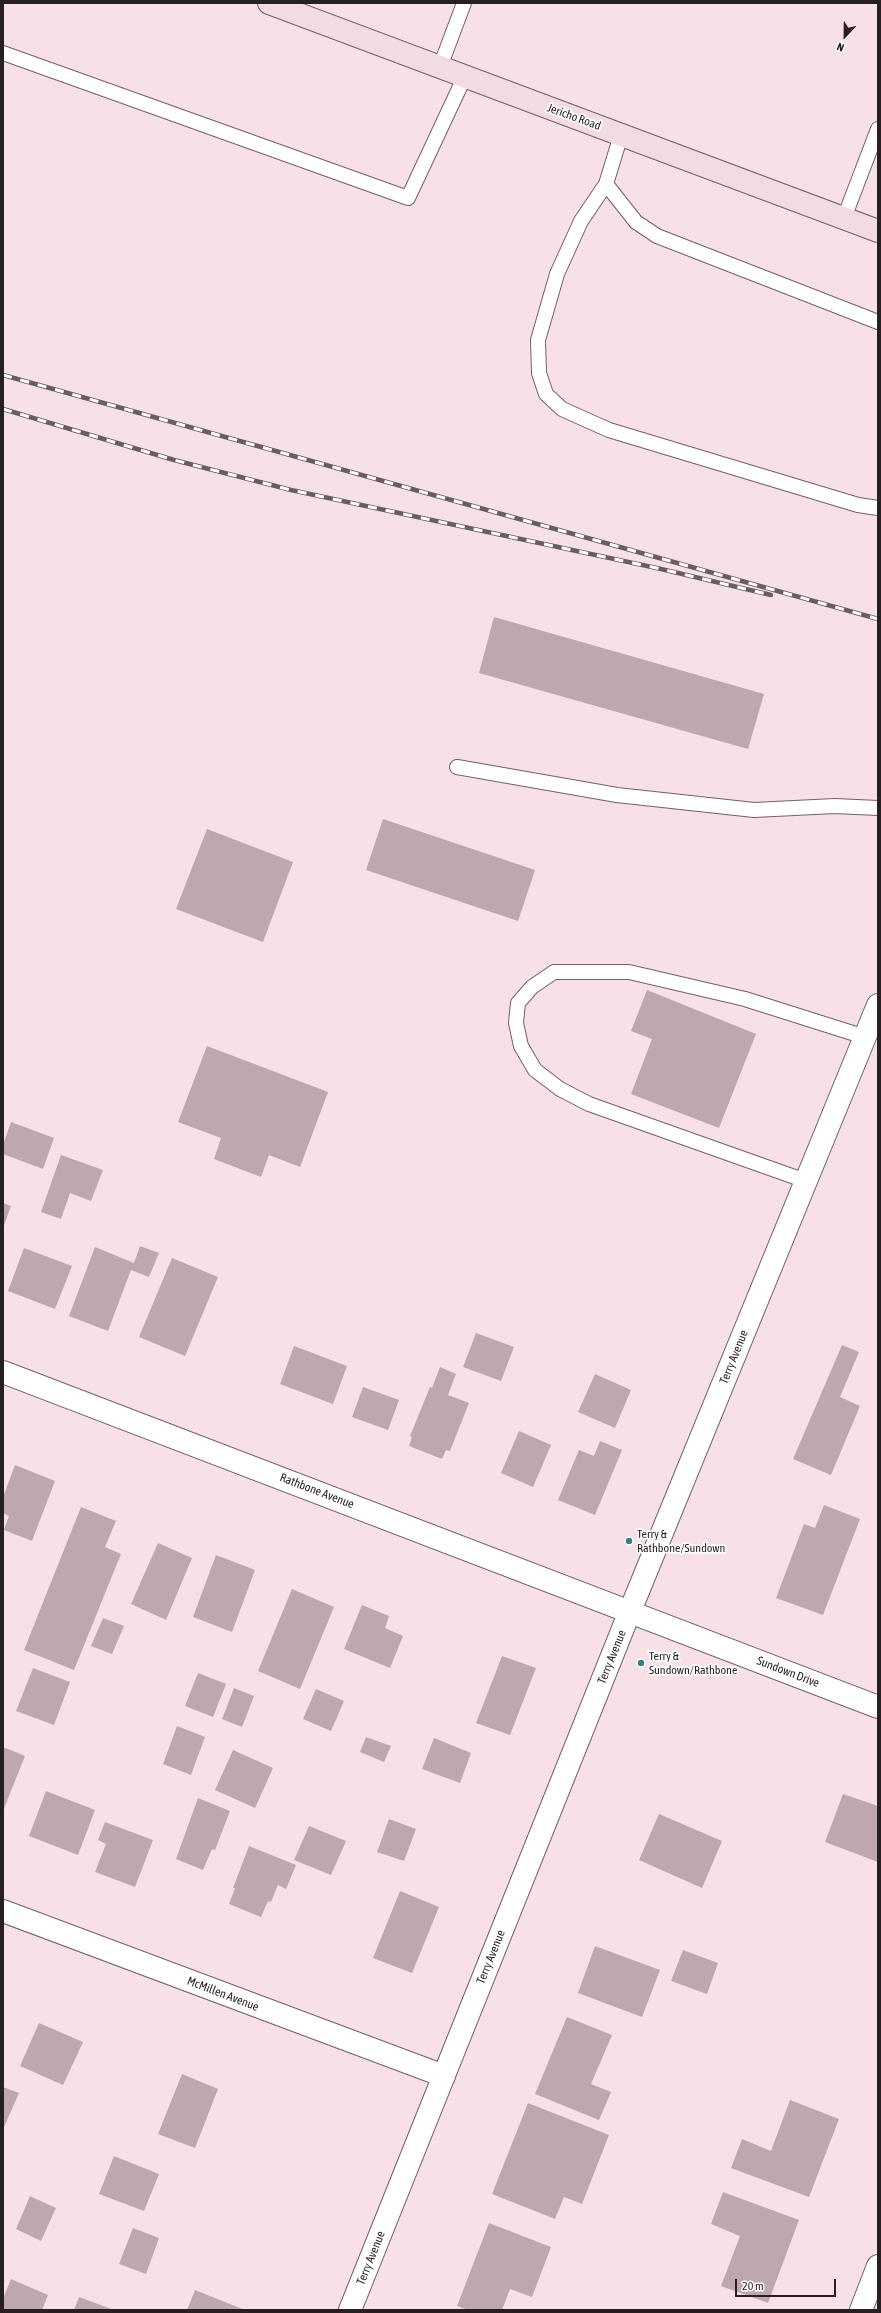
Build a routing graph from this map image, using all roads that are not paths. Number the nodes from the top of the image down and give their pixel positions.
1 (269, 3) edge
2 (464, 3) edge
3 (3, 53) edge
4 (440, 67) junction
5 (465, 76) junction
6 (878, 129) edge
7 (621, 135) junction
8 (606, 184) junction
9 (844, 218) junction
10 (878, 231) edge
11 (878, 322) edge
12 (878, 508) edge
13 (457, 767) dead end
14 (878, 808) edge
15 (878, 1005) edge
16 (865, 1037) junction
17 (806, 1181) junction
18 (3, 1372) edge
19 (630, 1611) junction
20 (878, 1707) edge
21 (3, 1911) edge
22 (444, 2076) junction
23 (878, 2266) edge
24 (350, 2310) edge
25 (861, 2310) edge

1 - 4 main road, Jericho Road
2 - 4 lane
3 - 5 lane
4 - 5 main road, Jericho Road
5 - 7 main road, Jericho Road
6 - 9 lane
7 - 8 lane
7 - 9 main road, Jericho Road
8 - 11 lane
8 - 12 lane
9 - 10 main road, Jericho Road
13 - 14 lane
15 - 16 street, Terry Avenue
16 - 17 street, Terry Avenue
16 - 17 lane
17 - 19 street, Terry Avenue
18 - 19 street, Rathbone Avenue
19 - 20 street, Sundown Drive
19 - 22 street, Terry Avenue
21 - 22 street, McMillen Avenue
22 - 24 street, Terry Avenue
23 - 25 street

